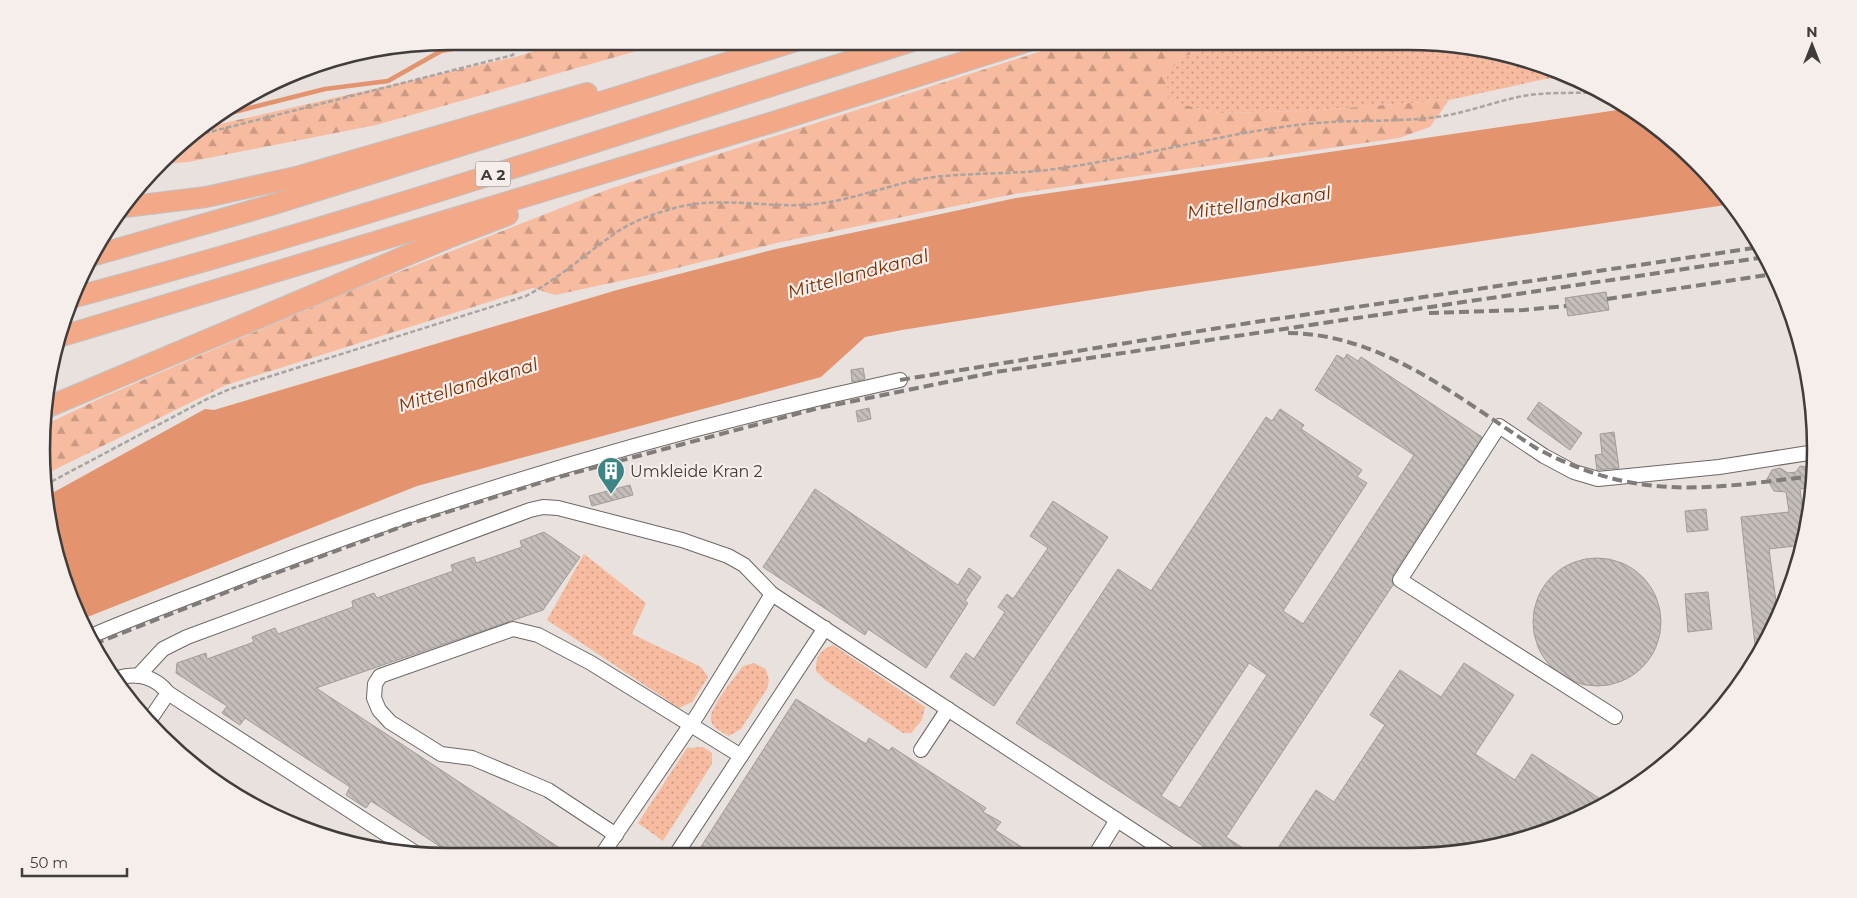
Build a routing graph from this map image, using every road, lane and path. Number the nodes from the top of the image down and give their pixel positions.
1 (514, 50) edge
2 (768, 50) edge
3 (884, 50) edge
4 (1001, 50) edge
5 (736, 60) junction
6 (1587, 92) edge
7 (770, 123) junction
8 (204, 133) edge
9 (132, 206) edge
10 (101, 253) edge
11 (80, 295) edge
12 (67, 335) edge
13 (900, 380) dead end
14 (52, 405) edge
15 (1807, 453) edge
16 (52, 482) edge
17 (772, 594) junction
18 (825, 628) junction
19 (96, 634) edge
20 (138, 676) junction
21 (121, 677) edge
22 (168, 693) junction
23 (948, 709) junction
24 (153, 716) edge
25 (1614, 717) dead end
26 (692, 724) junction
27 (921, 750) dead end
28 (742, 756) junction
29 (1117, 820) junction
30 (616, 835) junction
31 (404, 846) edge
32 (607, 848) edge
33 (680, 848) edge
34 (1100, 848) edge
35 (1160, 848) edge

1 - 8 path
2 - 5 highway, A 2
3 - 11 highway, A 2
4 - 7 highway
5 - 9 highway
5 - 10 highway, A 2
6 - 16 path
7 - 12 highway
7 - 14 highway
13 - 19 lane
15 - 25 lane
17 - 18 lane
17 - 20 lane
17 - 26 lane
18 - 23 lane
18 - 28 lane
20 - 21 lane
20 - 22 lane
22 - 24 lane
22 - 31 lane
23 - 27 lane
23 - 29 lane
26 - 28 lane
26 - 30 lane
26 - 30 lane
28 - 33 lane
29 - 34 lane
29 - 35 lane
30 - 32 lane

